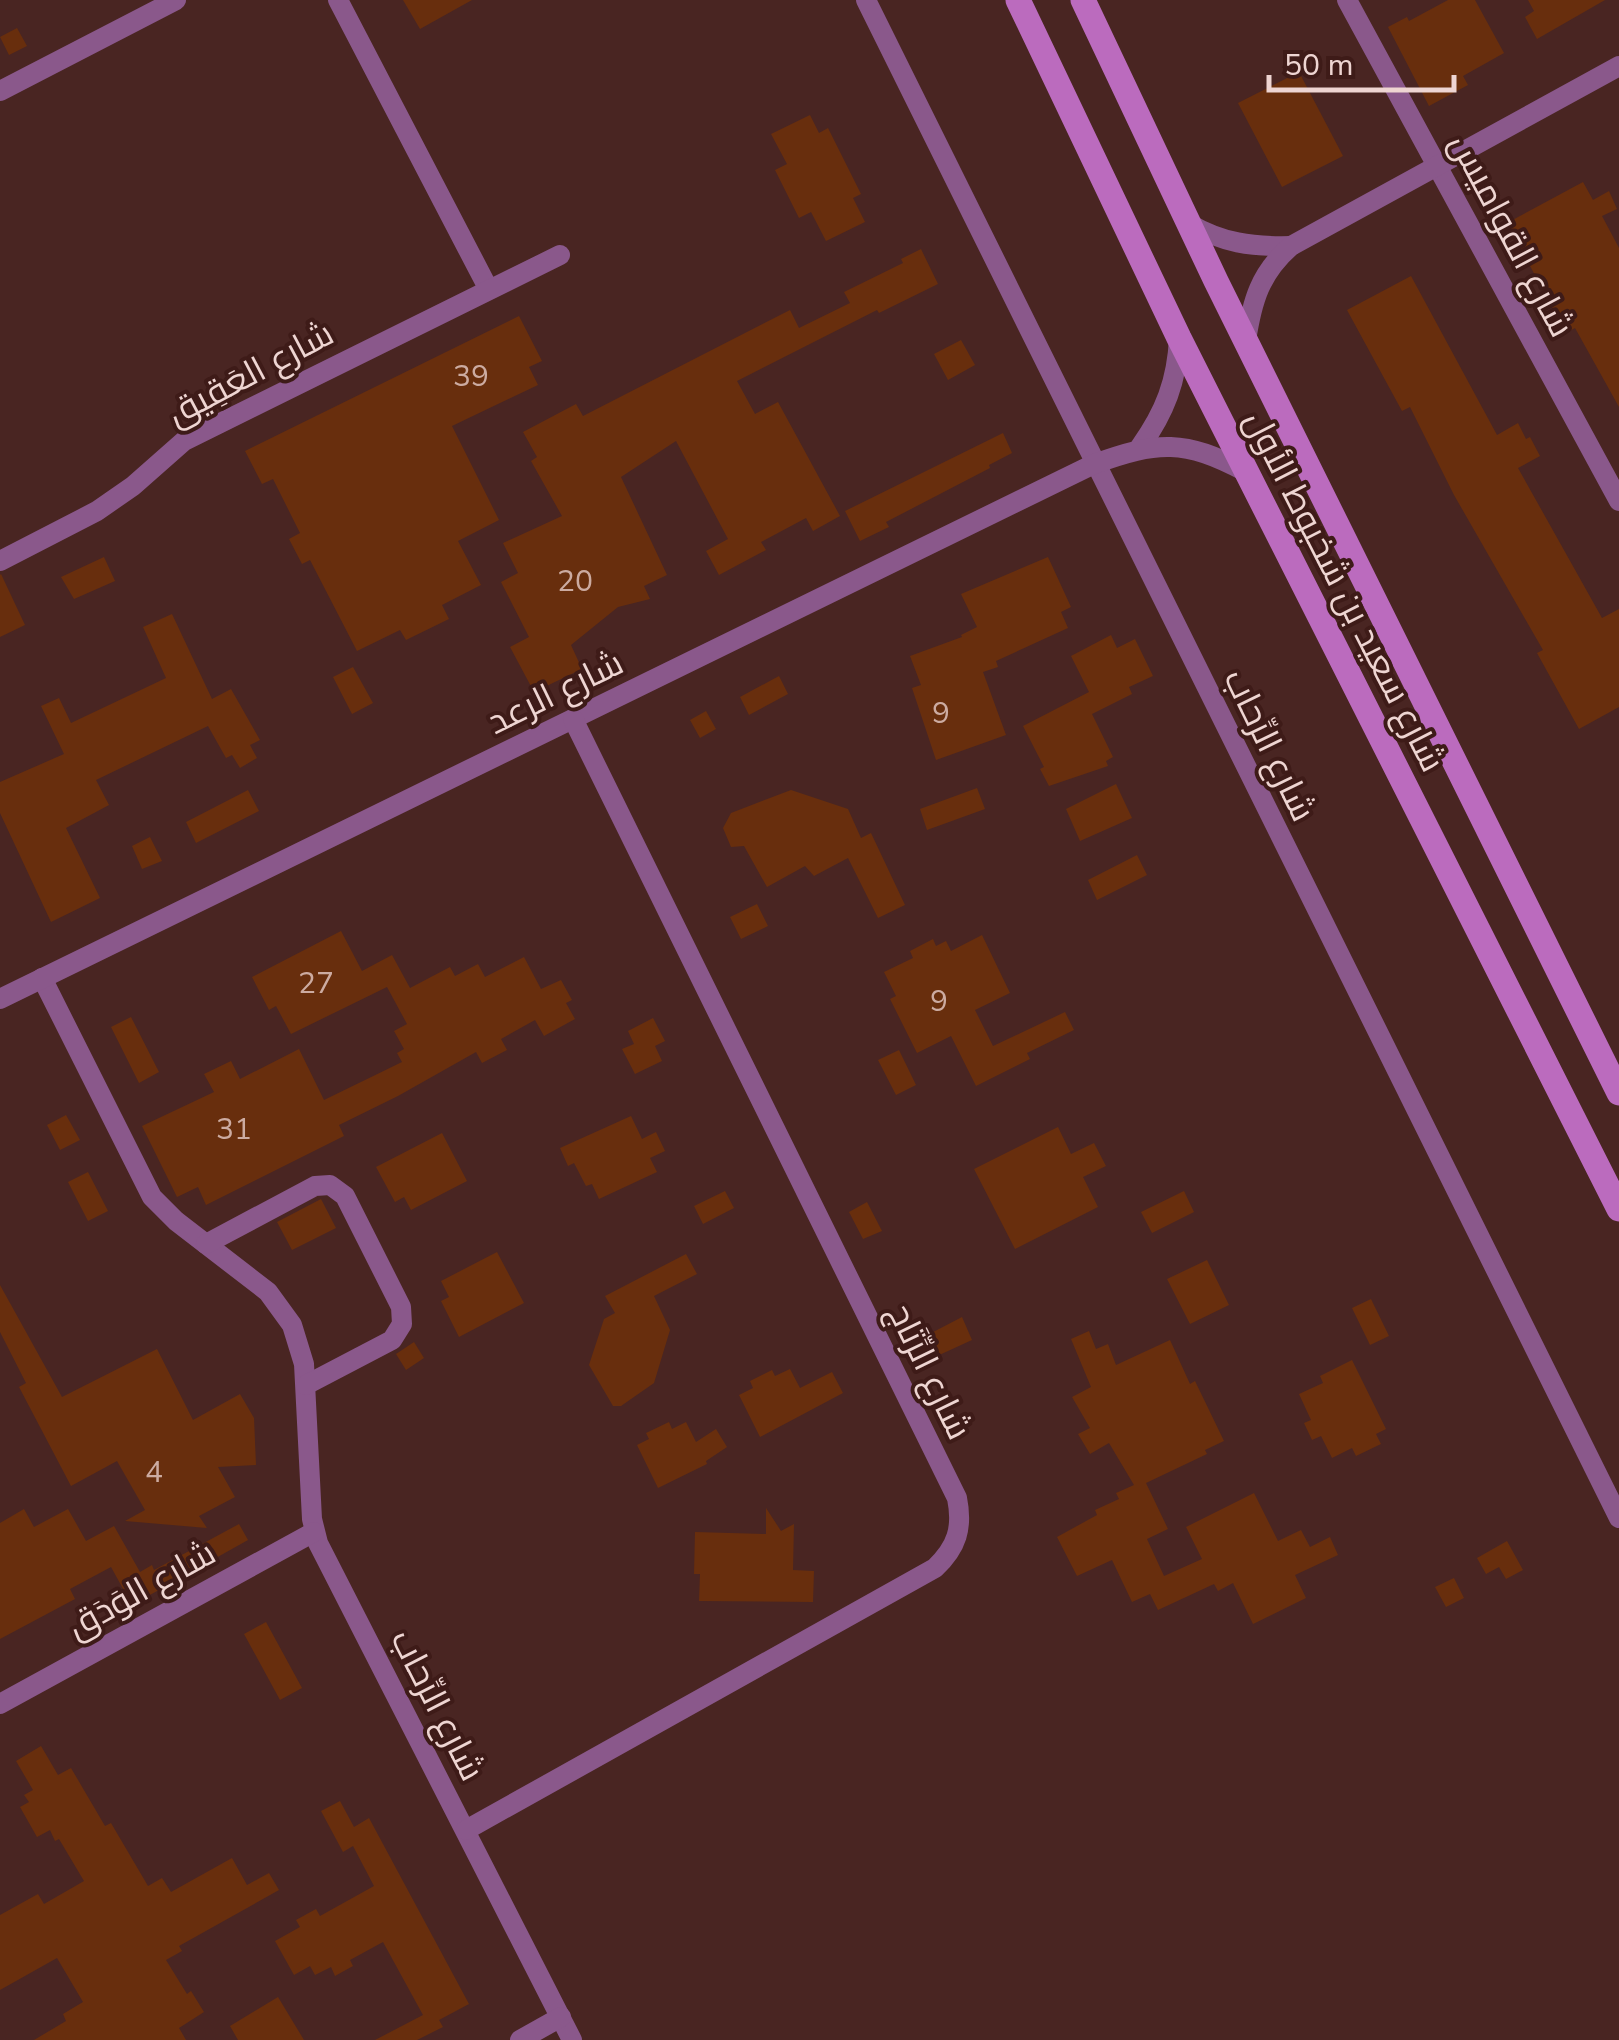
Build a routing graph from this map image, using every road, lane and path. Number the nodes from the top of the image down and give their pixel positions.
1 (176, 0) edge
2 (338, 0) edge
3 (866, 0) edge
4 (1018, 0) edge
5 (1083, 0) edge
6 (1347, 0) edge
7 (1619, 66) edge
8 (0, 91) edge
9 (1437, 166) junction
10 (1188, 223) junction
11 (1291, 246) junction
12 (560, 254) dead end
13 (488, 288) junction
14 (1179, 338) junction
15 (1246, 341) junction
16 (1140, 448) junction
17 (1094, 464) junction
18 (1246, 472) junction
19 (1619, 501) edge
20 (0, 560) edge
21 (574, 720) junction
22 (42, 978) junction
23 (0, 999) edge
24 (1619, 1092) edge
25 (1619, 1209) edge
26 (206, 1244) junction
27 (306, 1385) junction
28 (1619, 1518) edge
29 (314, 1532) junction
30 (0, 1704) edge
31 (466, 1830) junction
32 (561, 2017) junction
33 (520, 2040) edge
34 (572, 2040) edge

1 - 8 street
2 - 13 street
3 - 17 street, شارع الرِّحاب
4 - 14 main road, شارع سعيد بن شخبوط الأول
5 - 10 main road, شارع سعيد بن شخبوط الأول
6 - 9 street, شارع القواميس
7 - 9 street
9 - 11 street
9 - 19 street, شارع القواميس
10 - 11 street
10 - 15 main road, شارع سعيد بن شخبوط الأول
11 - 15 street
12 - 13 street, شارع العَقِيق
13 - 20 street, شارع العَقِيق
14 - 16 street
14 - 18 main road, شارع سعيد بن شخبوط الأول
15 - 24 main road, شارع سعيد بن شخبوط الأول
16 - 17 street, شارع الرعد
16 - 18 street, شارع الرعد
17 - 21 street, شارع الرعد
17 - 28 street, شارع الرِّحاب
18 - 25 main road, شارع سعيد بن شخبوط الأول
21 - 22 street, شارع الرعد
21 - 31 street, شارع الرِّتَاج
22 - 23 street, شارع الرعد
22 - 26 street, شارع الرِّحاب
26 - 27 street, شارع الرِّحاب
26 - 27 street
27 - 29 street, شارع الرِّحاب
29 - 30 street, شارع الوَدَق
29 - 31 street, شارع الرِّحاب
31 - 32 street, شارع الرِّحاب
32 - 33 street
32 - 34 street, شارع الرِّحاب

